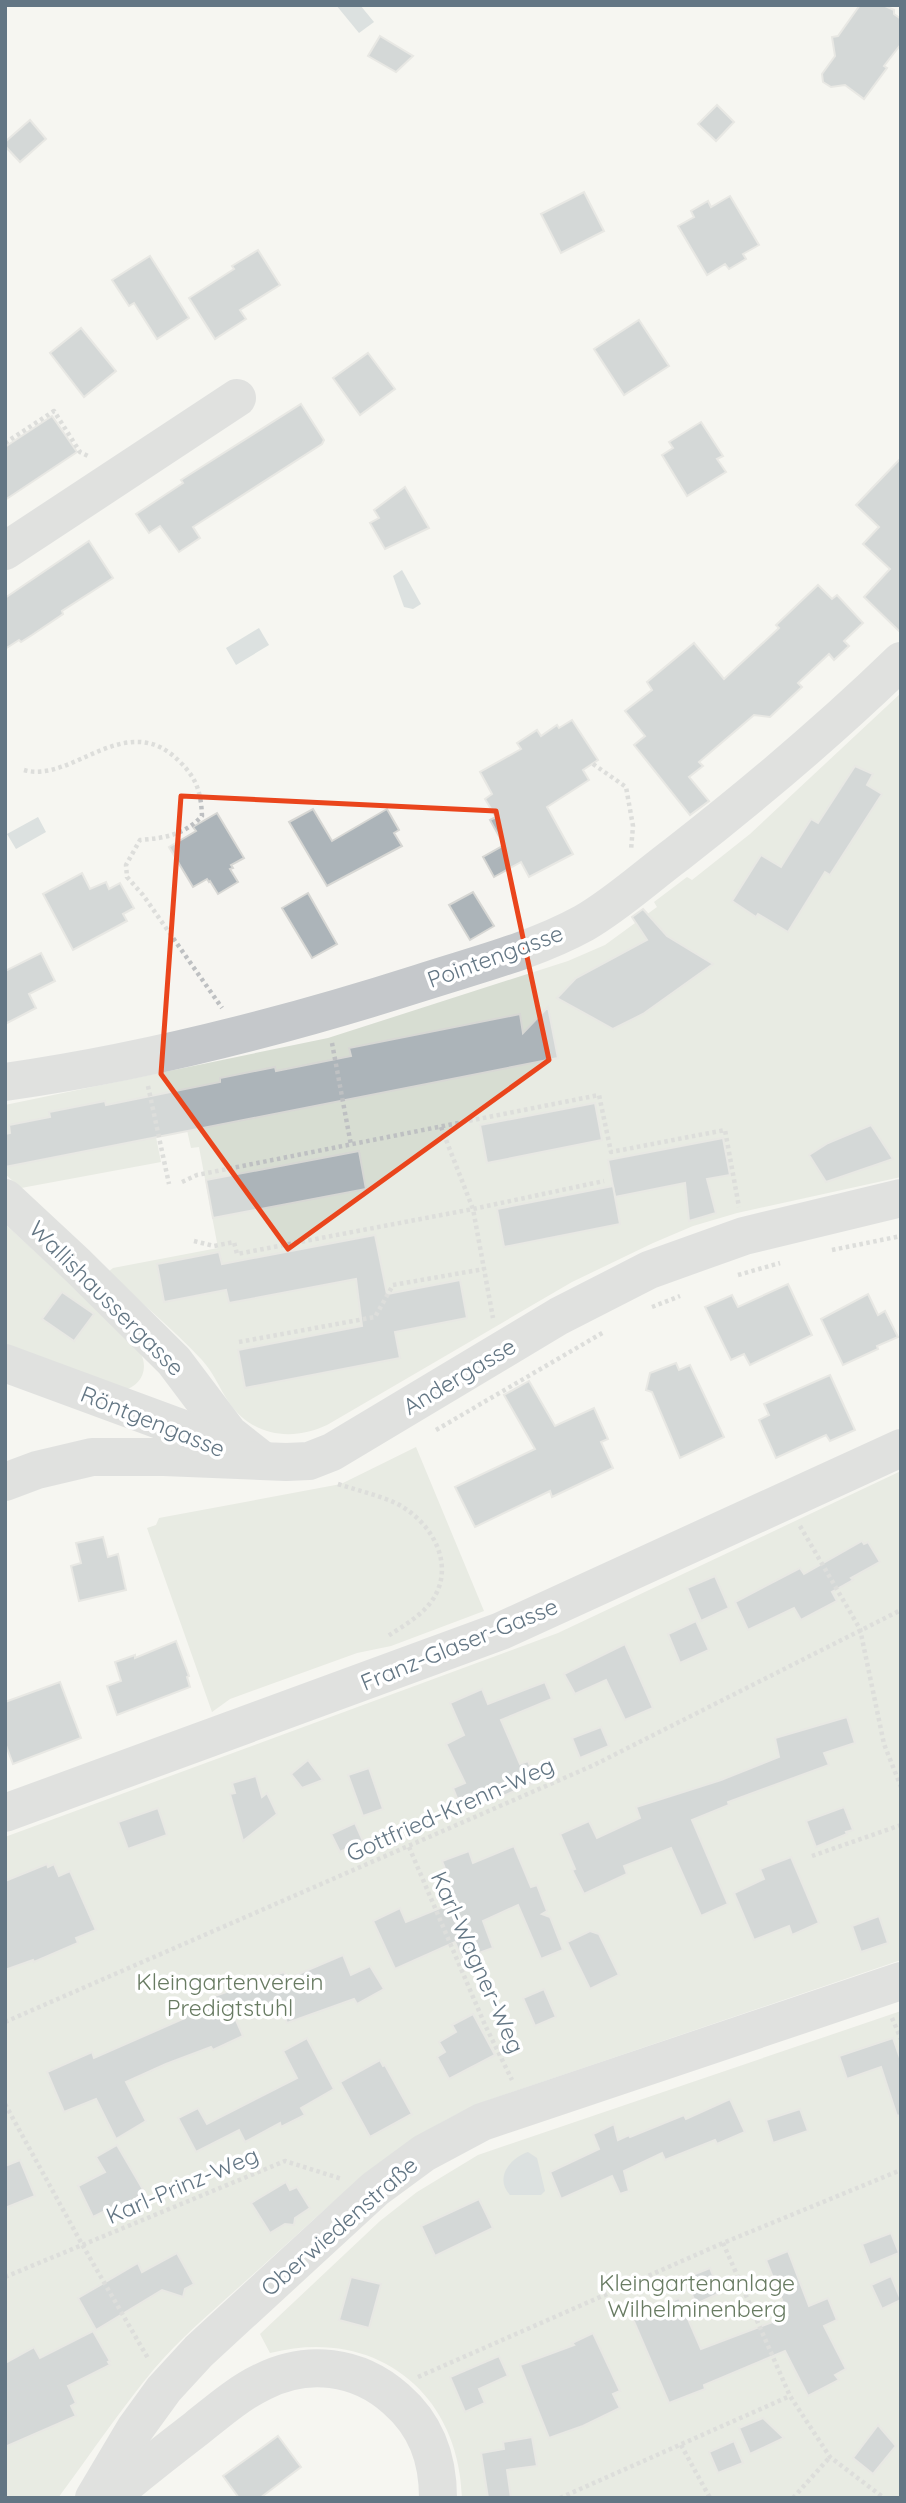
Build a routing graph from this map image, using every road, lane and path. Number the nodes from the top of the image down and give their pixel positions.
1 (237, 398) dead end
2 (5, 443) edge
3 (100, 463) dead end
4 (5, 551) edge
5 (901, 661) edge
6 (593, 764) dead end
7 (24, 770) dead end
8 (645, 878) junction
9 (241, 1036) junction
10 (334, 1054) dead end
11 (5, 1082) edge
12 (149, 1090) dead end
13 (441, 1127) junction
14 (351, 1145) junction
15 (604, 1181) dead end
16 (182, 1182) dead end
17 (169, 1184) dead end
18 (5, 1198) edge
19 (901, 1198) edge
20 (473, 1209) junction
21 (740, 1211) dead end
22 (901, 1236) edge
23 (194, 1241) dead end
24 (823, 1252) dead end
25 (786, 1261) dead end
26 (484, 1269) junction
27 (729, 1278) dead end
28 (685, 1294) dead end
29 (644, 1311) dead end
30 (494, 1323) dead end
31 (614, 1326) dead end
32 (239, 1342) dead end
33 (5, 1363) edge
34 (431, 1433) dead end
35 (901, 1448) edge
36 (262, 1460) junction
37 (5, 1482) edge
38 (326, 1482) dead end
39 (797, 1520) dead end
40 (901, 1610) edge
41 (860, 1629) junction
42 (382, 1641) dead end
43 (901, 1787) edge
44 (5, 1812) edge
45 (901, 1825) edge
46 (408, 1847) junction
47 (813, 1856) dead end
48 (894, 1994) edge
49 (5, 2022) edge
50 (901, 2039) edge
51 (514, 2082) dead end
52 (5, 2105) edge
53 (901, 2170) edge
54 (375, 2189) junction
55 (723, 2243) junction
56 (83, 2246) junction
57 (5, 2277) edge
58 (164, 2389) junction
59 (390, 2393) junction
60 (790, 2396) junction
61 (681, 2445) junction
62 (830, 2457) junction
63 (94, 2498) edge
64 (109, 2498) edge
65 (438, 2498) edge
66 (560, 2498) edge
67 (710, 2498) edge
68 (793, 2498) edge
69 (884, 2498) edge

1 - 4 street
2 - 3 path
5 - 8 street, Pointengasse
6 - 8 path
7 - 9 path
8 - 9 street, Pointengasse
9 - 11 street, Pointengasse
10 - 14 path
12 - 17 path
13 - 14 path
13 - 20 path
13 - 21 path
14 - 16 path
15 - 20 path
18 - 36 street, Wallishaussergasse
19 - 36 street, Andergasse
20 - 23 path
20 - 26 path
22 - 24 path
25 - 27 path
26 - 30 path
26 - 32 path
28 - 29 path
31 - 34 path
33 - 36 street, Röntgengasse
35 - 44 street, Franz-Glaser-Gasse
36 - 37 street, Andergasse
38 - 42 path
39 - 41 path
40 - 41 path, Gottfried-Krenn-Weg
41 - 43 path
41 - 46 path, Gottfried-Krenn-Weg
45 - 47 path
46 - 49 path, Gottfried-Krenn-Weg
46 - 51 path, Karl-Wagner-Weg
48 - 50 path
48 - 54 street, Oberwiedenstraße
52 - 56 path
53 - 55 path
54 - 56 path, Karl-Prinz-Weg
54 - 58 street, Oberwiedenstraße
55 - 59 path
55 - 60 path
56 - 57 path, Karl-Prinz-Weg
56 - 58 path
58 - 63 street, Oberwiedenstraße
59 - 64 street
59 - 65 street
60 - 61 path
60 - 62 path
61 - 66 path
61 - 67 path
62 - 68 path
62 - 69 path

